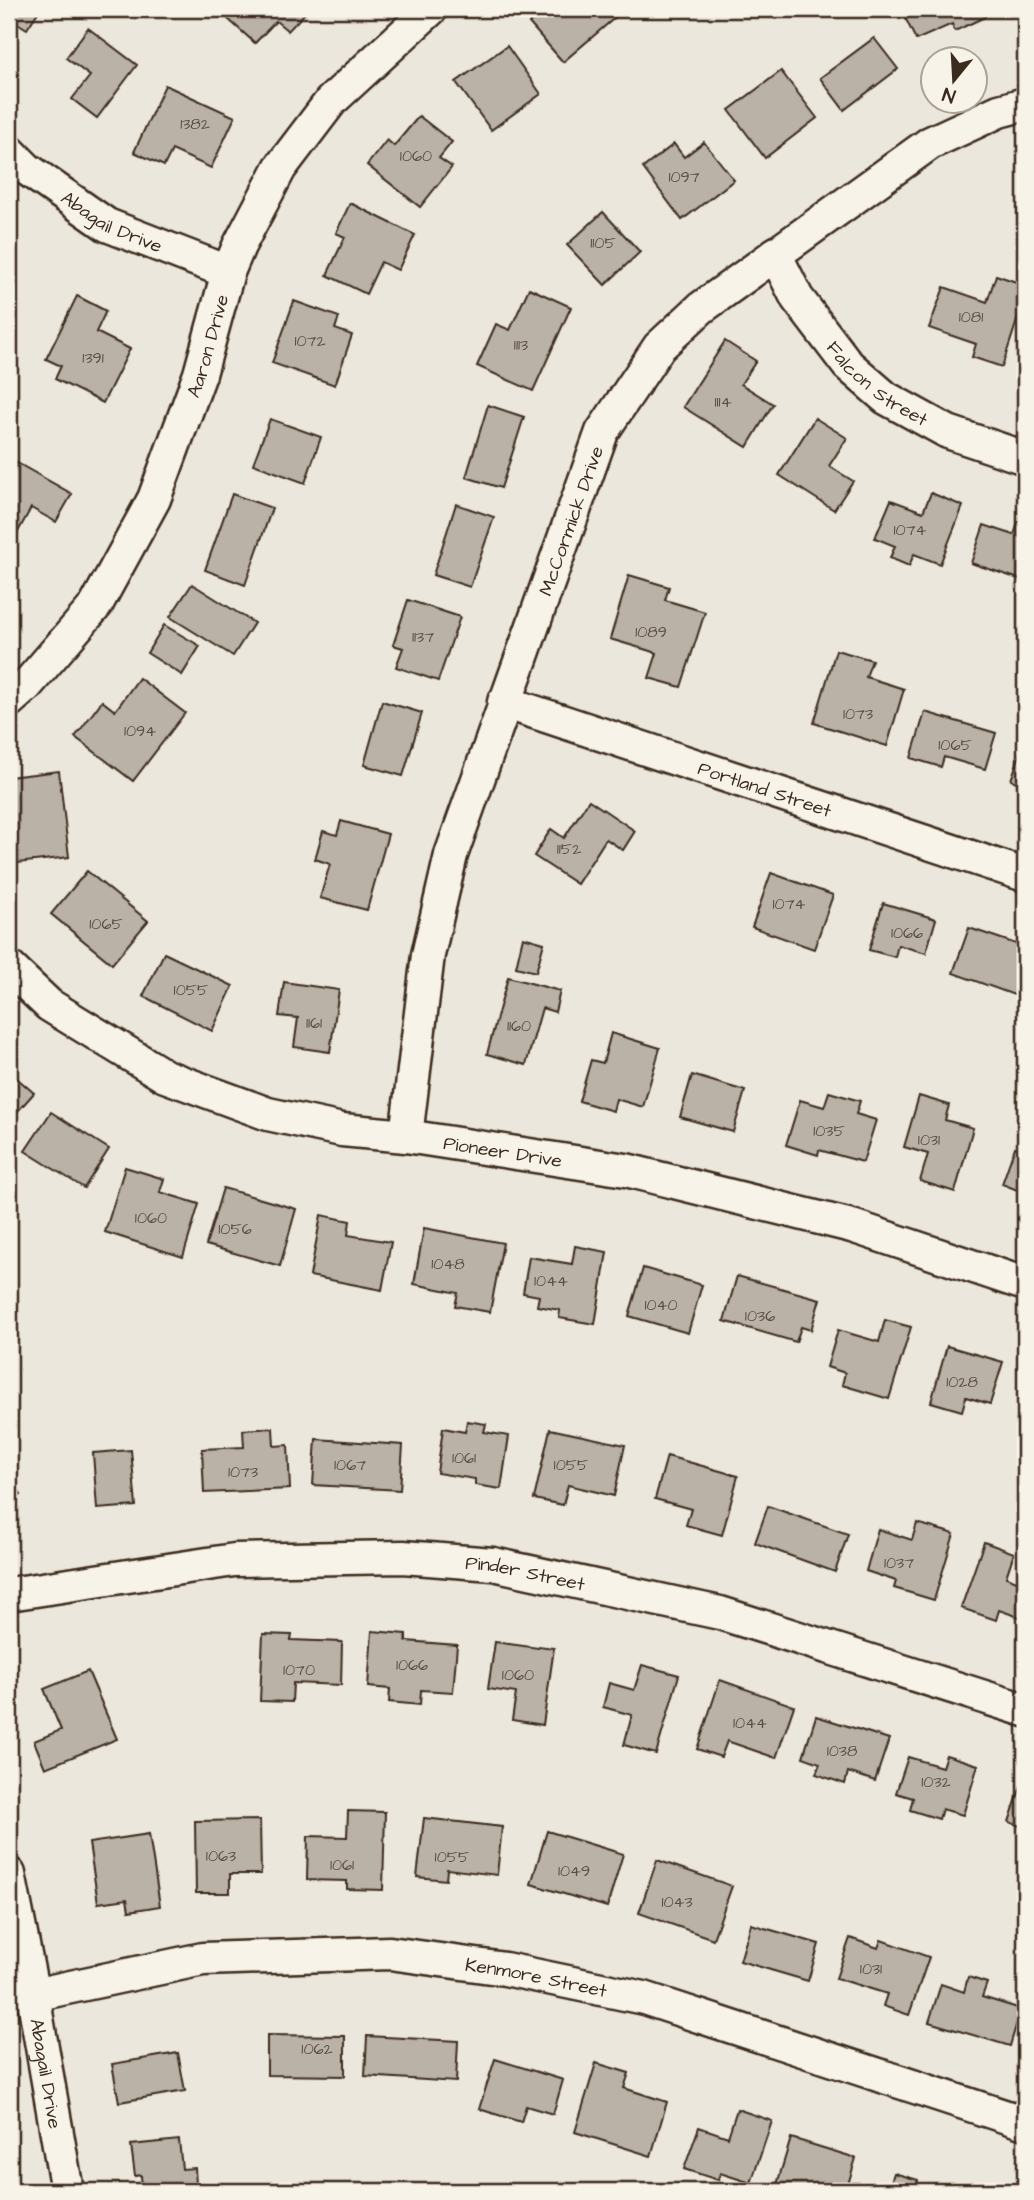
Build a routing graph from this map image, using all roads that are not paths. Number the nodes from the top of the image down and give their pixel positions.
1 (431, 9) edge
2 (1025, 104) edge
3 (9, 151) edge
4 (775, 254) junction
5 (228, 272) junction
6 (1025, 458) edge
7 (9, 701) edge
8 (503, 702) junction
9 (1025, 875) edge
10 (9, 967) edge
11 (406, 1136) junction
12 (1025, 1283) edge
13 (9, 1594) edge
14 (1025, 1710) edge
15 (9, 1874) edge
16 (33, 1995) junction
17 (1025, 2123) edge
18 (67, 2191) edge

1 - 5 street, Aaron Drive
2 - 4 street, McCormick Drive
3 - 5 street, Abagail Drive
4 - 6 street, Falcon Street
4 - 8 street, McCormick Drive
5 - 7 street, Aaron Drive
8 - 9 street, Portland Street
8 - 11 street, McCormick Drive
10 - 11 street, Pioneer Drive
11 - 12 street, Pioneer Drive
13 - 14 street, Pinder Street
15 - 16 street, Abagail Drive
16 - 17 street, Kenmore Street
16 - 18 street, Abagail Drive

